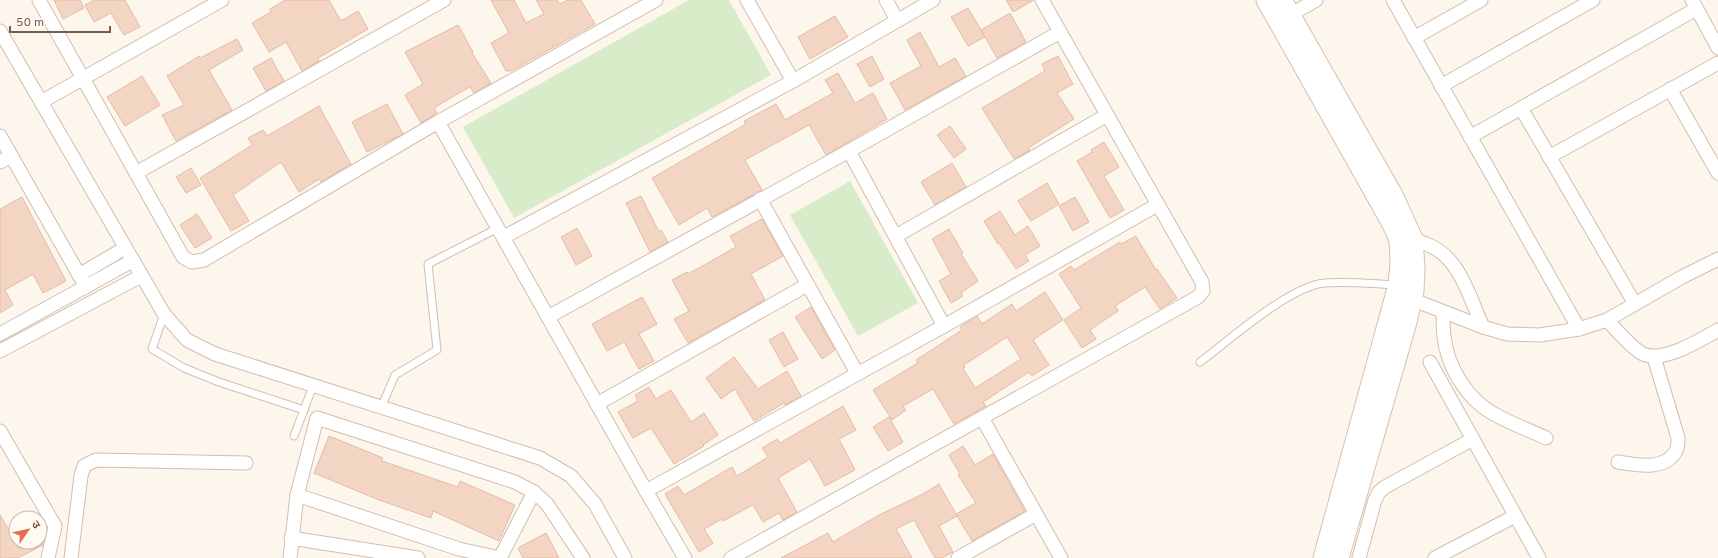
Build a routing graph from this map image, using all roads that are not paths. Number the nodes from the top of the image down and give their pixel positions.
1 (39, 0) edge
2 (222, 0) edge
3 (444, 0) edge
4 (656, 0) edge
5 (747, 0) edge
6 (886, 0) edge
7 (934, 0) edge
8 (1042, 0) edge
9 (1266, 0) edge
10 (1316, 0) edge
11 (1393, 0) edge
12 (1481, 0) edge
13 (1593, 0) edge
14 (1694, 4) edge
15 (1284, 12) edge
16 (897, 20) junction
17 (0, 31) edge
18 (1060, 32) junction
19 (1414, 38) junction
20 (1718, 48) edge
21 (1718, 63) edge
22 (83, 78) junction
23 (794, 81) junction
24 (1441, 86) junction
25 (1670, 90) junction
26 (41, 102) junction
27 (1522, 108) junction
28 (1107, 115) junction
29 (438, 122) junction
30 (0, 136) edge
31 (1470, 137) junction
32 (849, 151) junction
33 (1550, 157) junction
34 (6, 159) edge
35 (136, 173) junction
36 (1718, 173) edge
37 (760, 199) junction
38 (1157, 205) junction
39 (501, 233) junction
40 (896, 236) junction
41 (1406, 240) junction
42 (125, 248) junction
43 (1718, 260) edge
44 (132, 261) junction
45 (79, 275) junction
46 (141, 276) junction
47 (807, 285) junction
48 (1398, 285) junction
49 (86, 287) junction
50 (1411, 299) junction
51 (1635, 304) junction
52 (1443, 312) junction
53 (164, 314) junction
54 (548, 317) junction
55 (1607, 320) junction
56 (944, 326) junction
57 (1483, 327) junction
58 (1579, 329) junction
59 (1718, 330) edge
60 (0, 334) edge
61 (0, 351) edge
62 (1654, 357) junction
63 (1200, 362) dead end
64 (1430, 362) dead end
65 (857, 373) junction
66 (313, 386) junction
67 (597, 404) junction
68 (381, 408) junction
69 (304, 410) junction
70 (982, 418) junction
71 (0, 431) edge
72 (294, 436) dead end
73 (1546, 438) dead end
74 (1472, 439) junction
75 (246, 462) dead end
76 (1618, 462) dead end
77 (646, 491) junction
78 (534, 492) junction
79 (297, 495) junction
80 (1036, 514) junction
81 (1515, 516) junction
82 (291, 538) junction
83 (48, 558) edge
84 (71, 558) edge
85 (290, 558) edge
86 (418, 558) edge
87 (500, 558) edge
88 (583, 558) edge
89 (625, 558) edge
90 (686, 558) edge
91 (731, 558) edge
92 (958, 558) edge
93 (1061, 558) edge
94 (1323, 558) edge
95 (1339, 558) edge
96 (1359, 558) edge
97 (1435, 558) edge
98 (1538, 558) edge

1 - 22 street
2 - 22 street
3 - 35 street
4 - 29 street
5 - 23 street
6 - 16 street
7 - 16 street
8 - 18 street
9 - 15 street
10 - 15 street
11 - 19 street
12 - 19 street
13 - 24 street
14 - 20 street
14 - 27 street
15 - 41 street
16 - 23 street
17 - 26 street
18 - 28 street
18 - 32 street
19 - 24 street
21 - 25 street
22 - 26 street
22 - 35 street
23 - 39 street
24 - 31 street
25 - 33 street
25 - 36 street
26 - 42 street
27 - 31 street
27 - 33 street
28 - 38 street
28 - 40 street
29 - 35 street
29 - 39 street
30 - 34 street
31 - 58 street
32 - 37 street
32 - 40 street
33 - 51 street
34 - 45 street
37 - 47 street
37 - 54 street
38 - 56 street
38 - 70 street
39 - 54 street
39 - 68 lane
40 - 56 street
41 - 48 street
41 - 50 street
41 - 57 street
42 - 44 street
42 - 45 street
43 - 51 street
44 - 46 street
44 - 49 street
45 - 49 street
46 - 53 street
46 - 61 street
47 - 65 street
47 - 67 street
48 - 63 lane
48 - 94 street
49 - 60 street
50 - 52 street
50 - 95 street
51 - 55 street
52 - 57 street
52 - 73 street
53 - 66 street
53 - 69 lane
54 - 67 street
55 - 58 street
55 - 62 street
56 - 65 street
57 - 58 street
59 - 62 street
62 - 76 street
64 - 74 street
65 - 77 street
66 - 68 street
66 - 69 lane
67 - 77 street
68 - 89 street
69 - 72 lane
70 - 80 street
70 - 91 street
71 - 83 street
74 - 81 street
74 - 96 street
75 - 84 street
77 - 90 street
78 - 79 street
78 - 87 street
78 - 88 street
79 - 82 street
79 - 87 street
80 - 92 street
80 - 93 street
81 - 97 street
81 - 98 street
82 - 85 street
82 - 86 street

